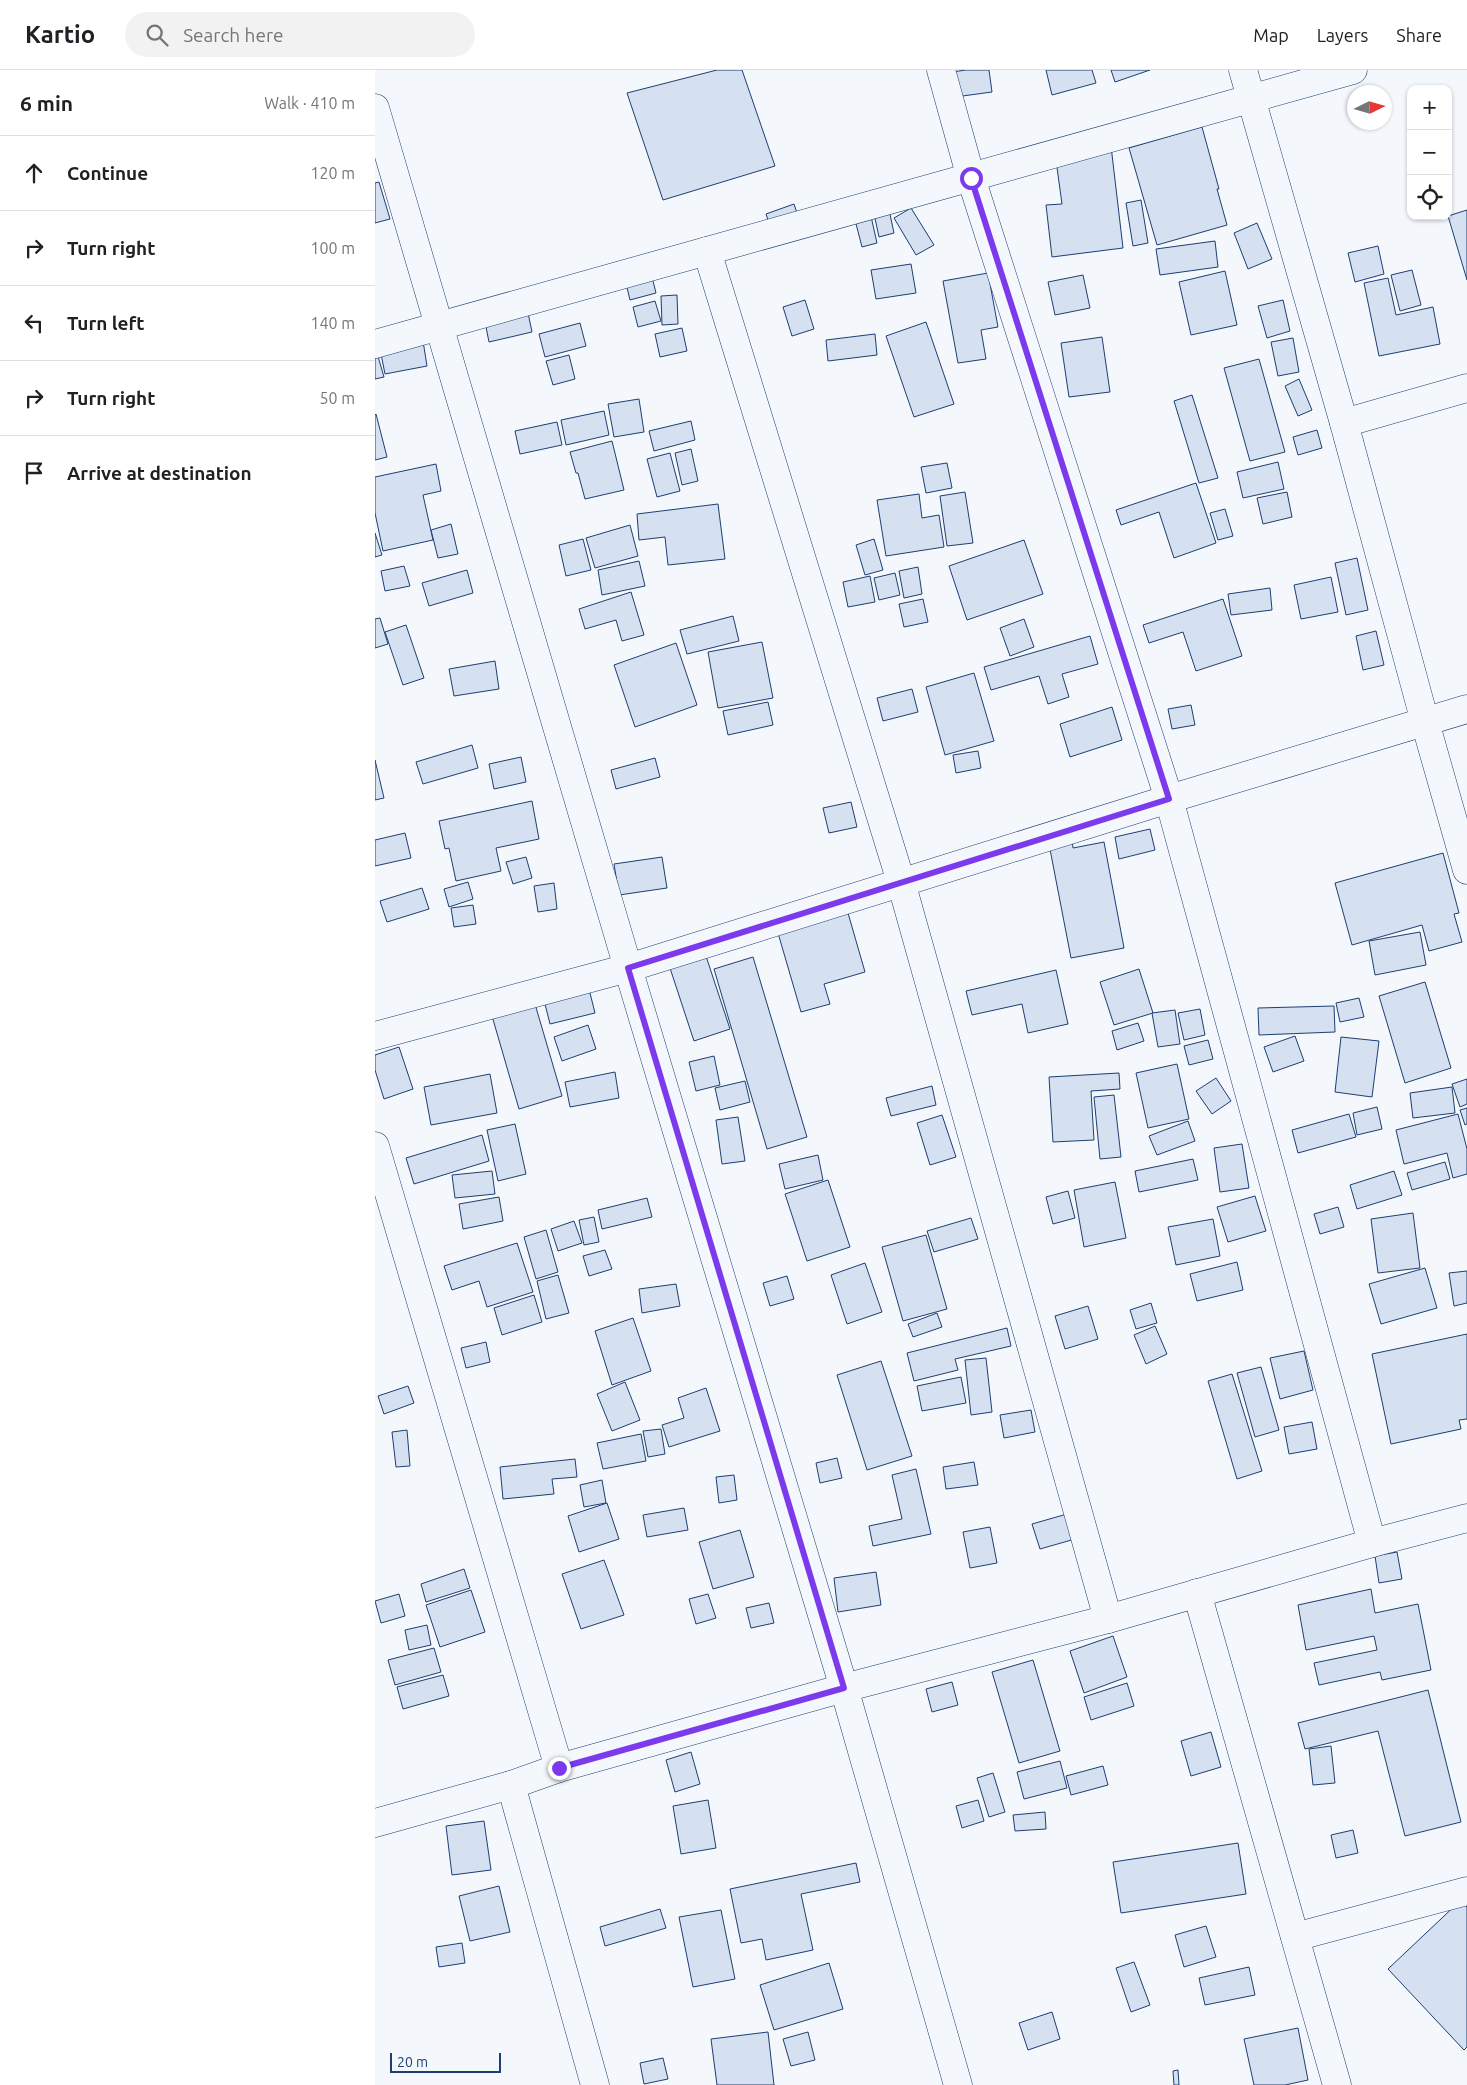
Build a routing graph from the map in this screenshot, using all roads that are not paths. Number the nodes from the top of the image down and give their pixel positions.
1 (941, 70) edge
2 (1243, 70) edge
3 (1353, 70) edge
4 (1251, 98) junction
5 (375, 108) edge
6 (971, 178) junction
7 (707, 251) junction
8 (439, 326) junction
9 (375, 344) edge
10 (1467, 388) edge
11 (1344, 423) junction
12 (1467, 709) edge
13 (1425, 722) junction
14 (1169, 799) junction
15 (1467, 870) edge
16 (901, 882) junction
17 (628, 968) junction
18 (375, 1036) edge
19 (375, 1146) edge
20 (1467, 1518) edge
21 (1372, 1542) junction
22 (1197, 1594) junction
23 (1108, 1619) junction
24 (844, 1688) junction
25 (559, 1768) junction
26 (511, 1785) junction
27 (375, 1823) edge
28 (1467, 1891) edge
29 (1295, 1937) junction
30 (595, 2085) edge
31 (958, 2085) edge
32 (1337, 2085) edge

1 - 6 street
2 - 4 street
3 - 4 street
4 - 6 street
4 - 11 street
5 - 8 street
6 - 7 street
6 - 14 street
7 - 8 street
7 - 16 street
8 - 9 street
8 - 17 street
10 - 11 street
11 - 13 street
12 - 13 street
13 - 14 street
13 - 15 street
14 - 16 street
14 - 21 street
16 - 17 street
16 - 23 street
17 - 18 street
17 - 24 street
19 - 25 street
20 - 21 street
21 - 22 street
22 - 23 street
22 - 29 street
23 - 24 street
24 - 25 street
24 - 31 street
25 - 26 street
26 - 27 street
26 - 30 street
28 - 29 street
29 - 32 street

